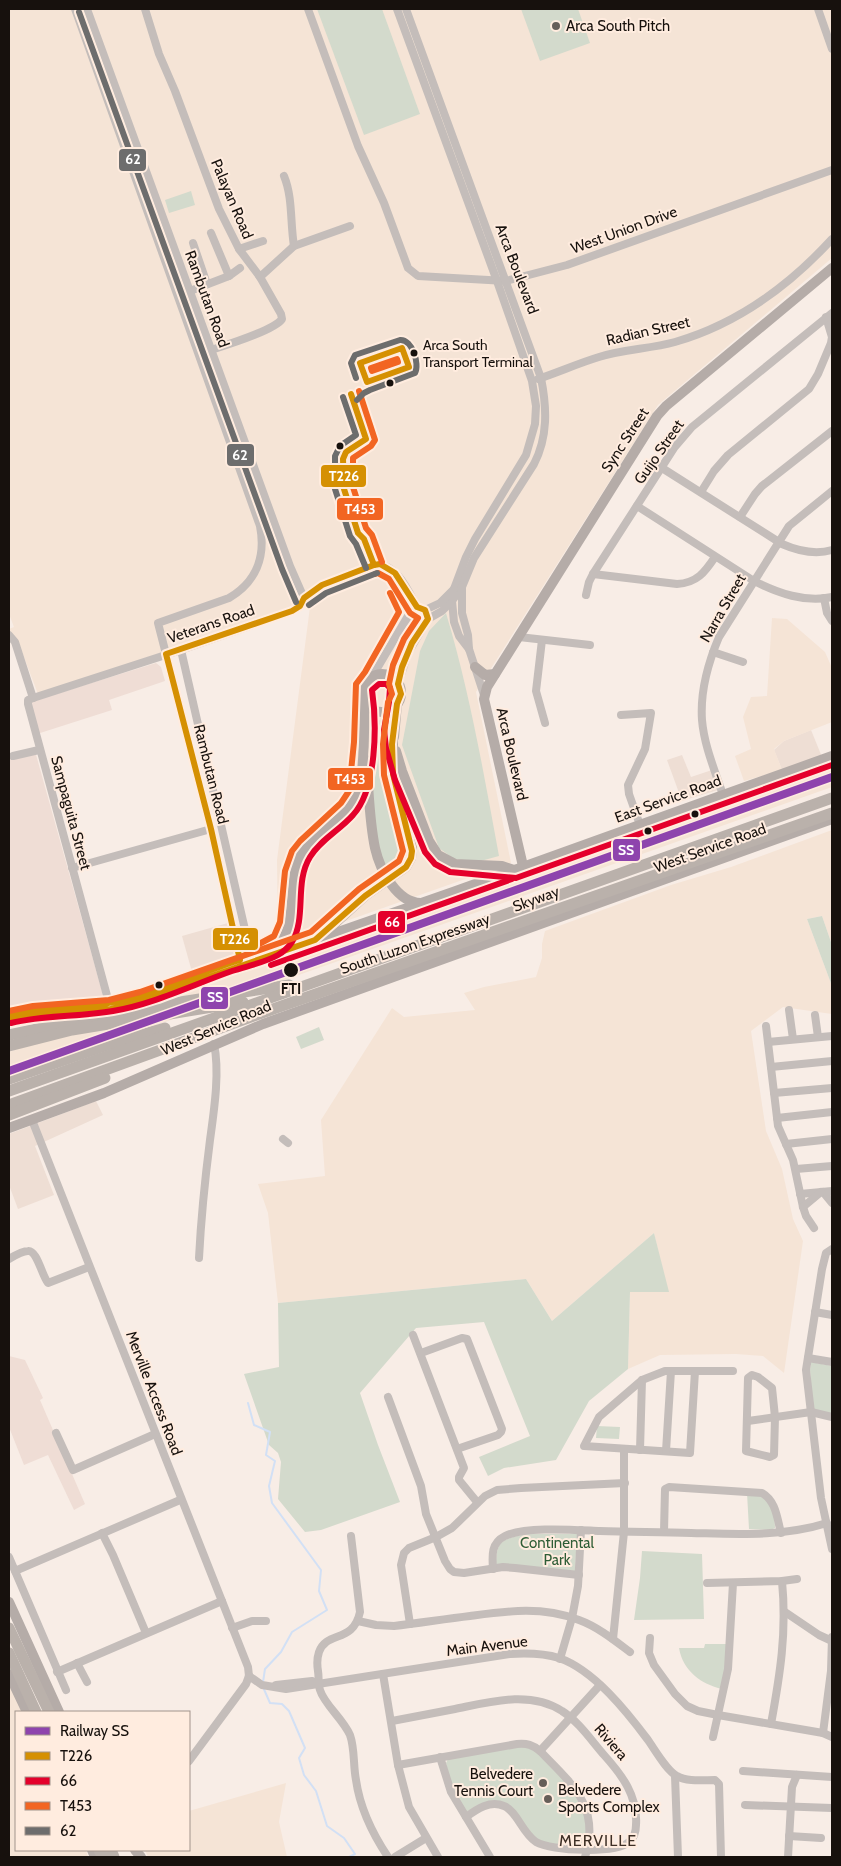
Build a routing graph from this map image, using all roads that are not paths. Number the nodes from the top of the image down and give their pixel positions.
1 (75, 9) edge
2 (87, 9) edge
3 (145, 9) edge
4 (308, 9) edge
5 (397, 9) edge
6 (406, 9) edge
7 (818, 9) edge
8 (832, 49) edge
9 (832, 170) edge
10 (284, 176) dead end
11 (350, 226) dead end
12 (211, 233) dead end
13 (832, 238) edge
14 (263, 241) dead end
15 (193, 244) dead end
16 (294, 246) junction
17 (239, 249) junction
18 (240, 268) dead end
19 (832, 268) edge
20 (229, 276) junction
21 (260, 277) junction
22 (497, 281) junction
23 (506, 281) junction
24 (207, 284) junction
25 (190, 291) junction
26 (829, 315) edge
27 (211, 350) junction
28 (541, 378) junction
29 (532, 381) junction
30 (832, 431) edge
31 (662, 468) junction
32 (832, 491) edge
33 (701, 492) junction
34 (637, 506) junction
35 (740, 517) junction
36 (779, 542) junction
37 (832, 550) edge
38 (715, 557) junction
39 (387, 568) junction
40 (593, 574) junction
41 (754, 581) junction
42 (458, 588) junction
43 (586, 595) dead end
44 (828, 597) edge
45 (304, 598) junction
46 (452, 601) junction
47 (421, 608) junction
48 (409, 614) junction
49 (832, 621) edge
50 (426, 622) junction
51 (158, 623) joint
52 (9, 635) edge
53 (519, 636) junction
54 (542, 640) junction
55 (590, 645) dead end
56 (469, 649) junction
57 (181, 650) junction
58 (713, 652) junction
59 (166, 654) junction
60 (743, 662) dead end
61 (475, 667) junction
62 (495, 674) junction
63 (372, 677) junction
64 (398, 684) junction
65 (484, 695) junction
66 (33, 698) junction
67 (365, 700) junction
68 (397, 704) junction
69 (621, 715) dead end
70 (545, 723) dead end
71 (393, 732) junction
72 (363, 742) junction
73 (40, 750) junction
74 (13, 756) dead end
75 (832, 756) edge
76 (723, 795) junction
77 (832, 799) edge
78 (832, 811) edge
79 (832, 820) edge
80 (640, 825) junction
81 (211, 829) junction
82 (72, 868) junction
83 (518, 868) junction
84 (422, 903) junction
85 (315, 940) junction
86 (251, 956) junction
87 (240, 960) junction
88 (284, 993) junction
89 (109, 1003) junction
90 (789, 1010) dead end
91 (9, 1014) edge
92 (815, 1015) dead end
93 (9, 1020) edge
94 (766, 1026) dead end
95 (9, 1036) edge
96 (832, 1036) edge
97 (818, 1037) junction
98 (793, 1040) junction
99 (768, 1042) junction
100 (214, 1044) junction
101 (9, 1046) edge
102 (132, 1060) junction
103 (832, 1061) edge
104 (771, 1067) junction
105 (9, 1079) edge
106 (832, 1088) edge
107 (9, 1091) edge
108 (774, 1092) junction
109 (9, 1105) edge
110 (832, 1112) edge
111 (9, 1115) edge
112 (777, 1118) junction
113 (32, 1120) junction
114 (9, 1128) edge
115 (832, 1139) edge
116 (786, 1144) junction
117 (832, 1166) edge
118 (796, 1170) junction
119 (832, 1190) edge
120 (822, 1192) junction
121 (800, 1194) junction
122 (832, 1203) edge
123 (803, 1207) junction
124 (814, 1228) dead end
125 (832, 1249) edge
126 (9, 1258) edge
127 (199, 1258) dead end
128 (90, 1268) junction
129 (822, 1269) junction
130 (832, 1271) edge
131 (815, 1312) junction
132 (832, 1316) edge
133 (414, 1335) dead end
134 (421, 1353) junction
135 (808, 1358) junction
136 (832, 1362) edge
137 (671, 1371) junction
138 (695, 1371) junction
139 (733, 1371) dead end
140 (642, 1380) junction
141 (388, 1397) dead end
142 (811, 1412) junction
143 (775, 1417) junction
144 (832, 1417) edge
145 (748, 1421) junction
146 (56, 1433) dead end
147 (155, 1434) junction
148 (457, 1449) junction
149 (624, 1449) junction
150 (640, 1450) junction
151 (666, 1451) junction
152 (624, 1483) junction
153 (180, 1500) junction
154 (477, 1502) junction
155 (826, 1523) junction
156 (581, 1530) junction
157 (624, 1532) junction
158 (664, 1532) junction
159 (102, 1533) junction
160 (781, 1533) junction
161 (351, 1536) dead end
162 (436, 1537) junction
163 (832, 1549) edge
164 (9, 1557) edge
165 (493, 1569) junction
166 (15, 1571) junction
167 (579, 1575) junction
168 (797, 1579) dead end
169 (782, 1581) junction
170 (707, 1583) dead end
171 (733, 1583) junction
172 (222, 1601) junction
173 (9, 1602) edge
174 (785, 1612) junction
175 (572, 1618) junction
176 (266, 1621) dead end
177 (358, 1621) junction
178 (410, 1624) junction
179 (9, 1628) edge
180 (232, 1628) junction
181 (146, 1633) junction
182 (832, 1637) edge
183 (650, 1638) dead end
184 (613, 1639) junction
185 (832, 1640) edge
186 (630, 1652) dead end
187 (9, 1653) edge
188 (560, 1659) junction
189 (77, 1662) junction
190 (58, 1672) junction
191 (9, 1674) edge
192 (382, 1674) junction
193 (249, 1676) junction
194 (87, 1682) dead end
195 (321, 1682) junction
196 (600, 1685) junction
197 (66, 1690) dead end
198 (27, 1711) edge
199 (36, 1711) edge
200 (49, 1711) edge
201 (59, 1711) edge
202 (718, 1715) junction
203 (571, 1718) junction
204 (392, 1721) junction
205 (771, 1724) junction
206 (823, 1733) junction
207 (714, 1737) dead end
208 (832, 1737) edge
209 (540, 1751) junction
210 (440, 1757) junction
211 (190, 1760) edge
212 (398, 1765) junction
213 (742, 1771) dead end
214 (797, 1775) junction
215 (675, 1776) junction
216 (832, 1777) edge
217 (746, 1805) dead end
218 (791, 1808) junction
219 (832, 1808) edge
220 (466, 1816) junction
221 (790, 1836) junction
222 (426, 1838) junction
223 (821, 1838) dead end
224 (586, 1854) edge
225 (388, 1857) edge
226 (395, 1857) edge
227 (438, 1857) edge
228 (490, 1857) edge
229 (678, 1857) edge
230 (721, 1857) edge
231 (788, 1857) edge
232 (796, 1857) edge

1 - 51 street, Veterans Road
2 - 25 street, Rambutan Road
3 - 17 street, Palayan Road
4 - 22 street, West Union Drive
5 - 22 street, Arca Boulevard
6 - 23 street, Arca Boulevard
7 - 8 street
9 - 23 street, West Union Drive
10 - 16 street
11 - 16 street
12 - 20 street
13 - 28 street, Radian Street
14 - 17 street
15 - 24 street
16 - 21 street
17 - 21 street, Palayan Road
18 - 20 street
19 - 53 main road, Sync Street
20 - 24 street
21 - 27 street, Palayan Road
22 - 23 street, West Union Drive
22 - 29 street, Arca Boulevard
23 - 28 street, Arca Boulevard
24 - 25 street
25 - 27 street, Rambutan Road
26 - 31 street, Guijo Street
26 - 33 street
27 - 45 street, Rambutan Road
28 - 29 street, Radian Street
28 - 42 street, Arca Boulevard
29 - 42 street, Arca Boulevard
30 - 35 street
31 - 33 street
31 - 34 street, Guijo Street
32 - 36 street, Narra Street
33 - 35 street
34 - 38 street
34 - 40 street, Guijo Street
35 - 36 street
36 - 37 street
36 - 41 street, Narra Street
38 - 40 street
38 - 41 street
39 - 45 street, Veterans Road
39 - 47 street
39 - 48 street
40 - 43 street, Guijo Street
41 - 44 street
41 - 58 street, Narra Street
42 - 46 street, Arca Boulevard
42 - 47 street, Arca Boulevard
42 - 56 street, Arca Boulevard
44 - 49 street
45 - 57 street, Veterans Road
46 - 50 street, Arca Boulevard
46 - 56 street, Arca Boulevard
47 - 48 street, Arca Boulevard
47 - 50 street
48 - 50 street
48 - 63 street
50 - 64 street, Arca Boulevard
51 - 59 street, Rambutan Road
52 - 66 street, Sampaguita Street
53 - 54 street
53 - 62 main road, Sync Street
54 - 55 street
54 - 70 street
56 - 61 street, Arca Boulevard
57 - 59 street, Veterans Road
57 - 86 street, Rambutan Road
58 - 60 street
58 - 76 street, Narra Street
59 - 66 street, Veterans Road
59 - 81 street, Rambutan Road
61 - 62 main road
61 - 65 street, Arca Boulevard
62 - 65 main road, Sync Street
63 - 64 main road
63 - 67 main road
64 - 68 main road
65 - 83 main road, Arca Boulevard
66 - 73 street, Sampaguita Street
67 - 68 main road
67 - 72 main road
68 - 71 main road, East Service Road
69 - 80 street
71 - 83 main road, East Service Road
71 - 85 main road
72 - 84 main road
72 - 86 main road
73 - 74 street
73 - 82 street, Sampaguita Street
75 - 76 main road, East Service Road
76 - 80 main road, East Service Road
77 - 88 highway, South Luzon Expressway
77 - 95 highway, Skyway
78 - 101 highway, Skyway
78 - 102 highway, South Luzon Expressway
79 - 100 main road, West Service Road
80 - 83 main road, East Service Road
81 - 82 street
81 - 87 street, Rambutan Road
82 - 89 street, Sampaguita Street
83 - 84 main road, East Service Road
84 - 85 main road, East Service Road
85 - 93 main road, East Service Road
86 - 87 main road
87 - 89 main road
88 - 105 highway
88 - 107 highway, South Luzon Expressway
89 - 91 main road
90 - 98 street
92 - 97 street
94 - 99 street
96 - 97 street
97 - 98 street
98 - 99 street
99 - 104 street
100 - 113 main road, West Service Road
100 - 127 street
102 - 109 highway, South Luzon Expressway
102 - 111 highway
103 - 104 street
104 - 108 street
106 - 108 street
108 - 112 street
110 - 112 street
112 - 116 street
113 - 114 main road, West Service Road
113 - 128 street, Merville Access Road
115 - 116 street
116 - 118 street
117 - 118 street
118 - 121 street
119 - 120 street
120 - 121 street
120 - 122 street
120 - 123 street
121 - 123 street
123 - 124 street
125 - 129 street
126 - 128 street
128 - 147 street, Merville Access Road
129 - 130 street
129 - 131 street
131 - 132 street
131 - 135 street
133 - 134 street
134 - 148 street
134 - 148 street
135 - 136 street
135 - 142 street
137 - 138 street
137 - 140 street
137 - 151 street
138 - 139 street
138 - 151 street
140 - 149 street
140 - 150 street
141 - 162 street
142 - 143 street
142 - 144 street
142 - 155 street
143 - 145 street
143 - 145 street
143 - 145 street
146 - 147 street
147 - 153 street, Merville Access Road
148 - 154 street
149 - 150 street
149 - 152 street
150 - 151 street
152 - 154 street
152 - 157 street
153 - 159 street
153 - 172 street, Merville Access Road
154 - 162 street
155 - 160 street
155 - 163 street
156 - 157 street
156 - 165 street
156 - 167 street
157 - 158 street
157 - 184 street
158 - 160 street
158 - 160 street
159 - 166 street
159 - 181 street
161 - 177 street
162 - 165 street
162 - 178 street
164 - 166 street
165 - 167 street
166 - 190 street
167 - 175 street
168 - 169 street
169 - 171 street
169 - 174 street
170 - 171 street
171 - 202 street
172 - 180 street, Merville Access Road
172 - 181 street
173 - 201 main road
174 - 185 street
174 - 205 street
175 - 178 street
175 - 184 street
175 - 188 street
176 - 180 street
177 - 178 street
177 - 195 street
179 - 200 highway
180 - 193 street, Merville Access Road
181 - 189 street
182 - 185 street
183 - 202 street
184 - 186 street
185 - 206 street
187 - 199 highway
188 - 192 street, Main Avenue
188 - 196 street, Main Avenue
189 - 190 street
189 - 194 street
190 - 197 street
191 - 198 main road
192 - 195 street, Main Avenue
192 - 204 street
193 - 195 street, Main Avenue
193 - 211 street
195 - 225 street
196 - 203 street
196 - 215 street, Main Avenue
202 - 205 street
202 - 207 street
203 - 204 street, Riviera
203 - 209 street
203 - 224 street, Riviera
204 - 212 street
205 - 206 street
206 - 208 street
209 - 210 street
209 - 224 street
210 - 212 street
210 - 220 street
212 - 222 street
213 - 214 street
214 - 216 street
214 - 218 street
215 - 229 street
215 - 230 street
217 - 218 street
218 - 219 street
218 - 221 street
220 - 224 street, Riviera
220 - 228 street
221 - 223 street
221 - 231 street
222 - 226 street
222 - 227 street
231 - 232 street

